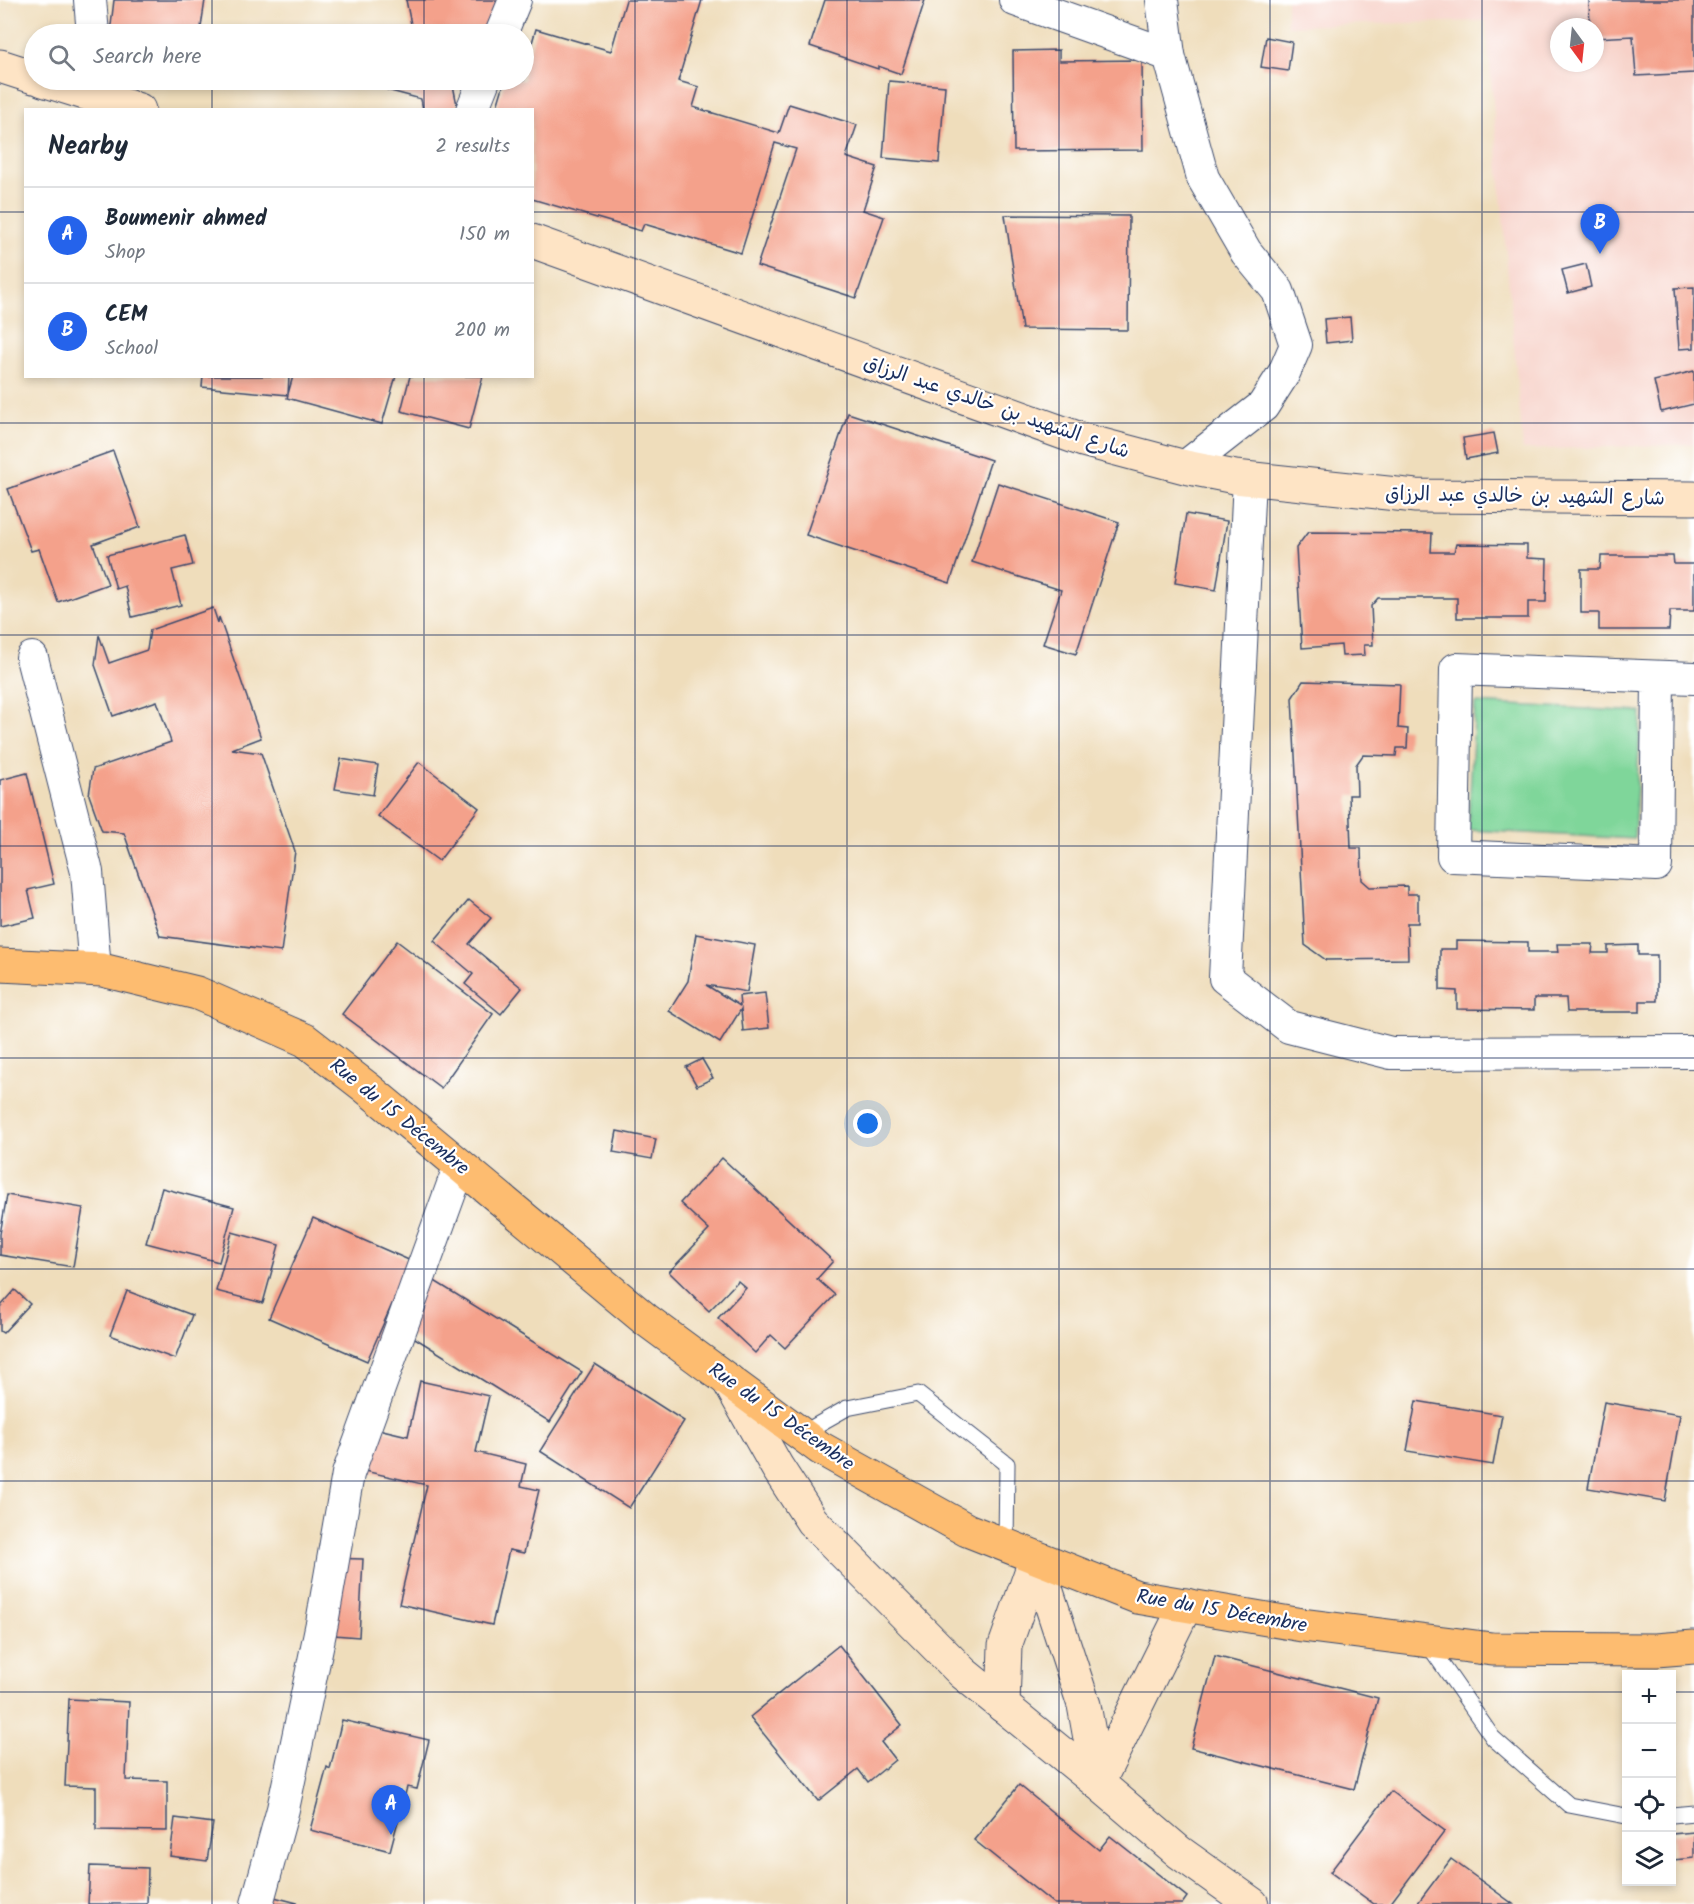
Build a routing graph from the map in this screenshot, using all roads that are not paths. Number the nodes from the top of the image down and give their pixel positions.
1 (90, 0) edge
2 (515, 0) edge
3 (1015, 0) edge
4 (1162, 0) edge
5 (92, 24) edge
6 (505, 24) edge
7 (1169, 55) junction
8 (0, 66) edge
9 (24, 74) edge
10 (102, 90) edge
11 (480, 90) edge
12 (135, 108) edge
13 (473, 108) edge
14 (534, 242) edge
15 (1185, 467) junction
16 (1249, 479) junction
17 (1694, 498) edge
18 (32, 658) dead end
19 (1658, 677) junction
20 (1694, 678) edge
21 (0, 965) edge
22 (95, 970) junction
23 (1694, 1052) edge
24 (460, 1165) junction
25 (728, 1380) junction
26 (801, 1434) junction
27 (1006, 1545) junction
28 (1036, 1558) junction
29 (1186, 1605) junction
30 (1425, 1641) junction
31 (1694, 1647) edge
32 (1003, 1706) junction
33 (1098, 1783) junction
34 (1694, 1813) edge
35 (1622, 1815) edge
36 (1676, 1815) edge
37 (257, 1904) edge
38 (1251, 1904) edge

1 - 5 street
2 - 6 street
3 - 7 street
4 - 7 street
7 - 15 street
8 - 9 street
10 - 12 street
11 - 13 street
14 - 15 street, شارع الشهيد بن خالدي عبد الرزاق
15 - 16 street, شارع الشهيد بن خالدي عبد الرزاق
16 - 17 street, شارع الشهيد بن خالدي عبد الرزاق
16 - 23 street
18 - 22 street
19 - 19 street
19 - 20 street
21 - 22 main road, Rue du 15 Décembre
22 - 24 main road, Rue du 15 Décembre
24 - 25 main road, Rue du 15 Décembre
24 - 37 street
25 - 26 main road, Rue du 15 Décembre
25 - 32 street
26 - 27 main road, Rue du 15 Décembre
26 - 27 lane
27 - 28 main road, Rue du 15 Décembre
28 - 29 main road, Rue du 15 Décembre
28 - 32 street
28 - 33 street
29 - 30 main road, Rue du 15 Décembre
29 - 33 street
30 - 31 main road, Rue du 15 Décembre
30 - 35 lane
32 - 33 street
33 - 38 street
34 - 36 lane

